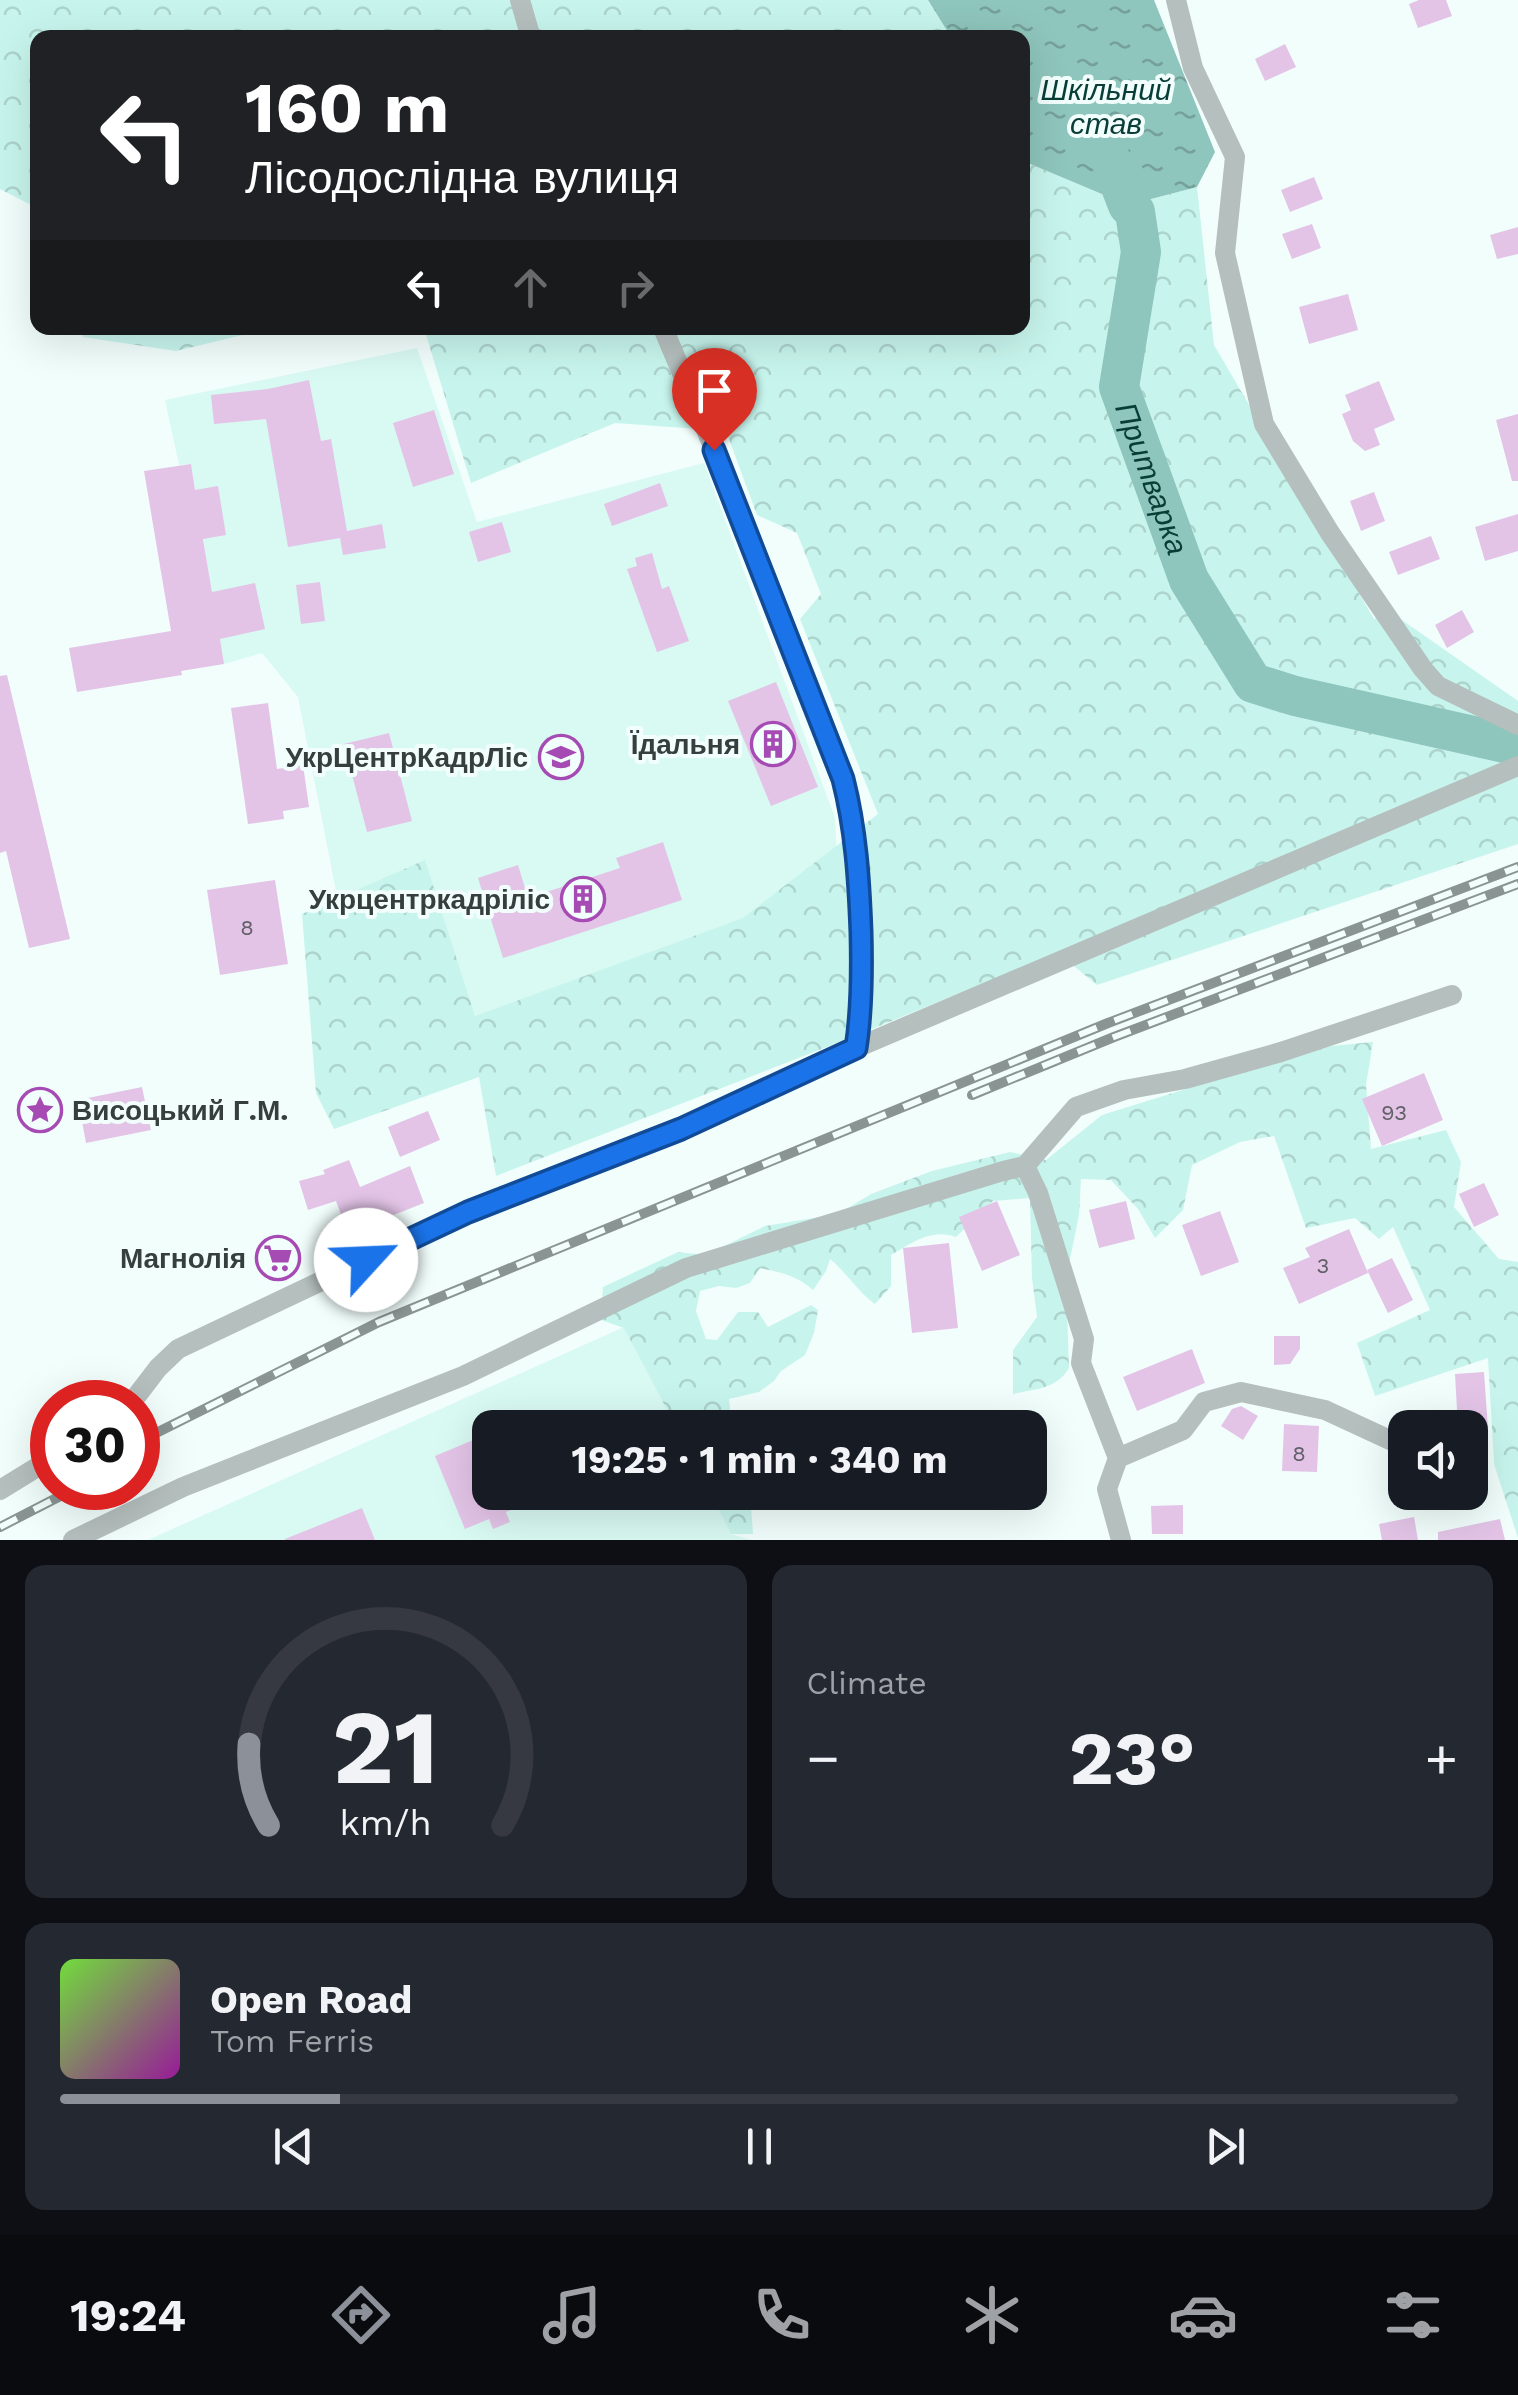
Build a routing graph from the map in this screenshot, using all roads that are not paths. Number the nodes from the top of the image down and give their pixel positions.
1 (520, 0) edge
2 (1176, 0) edge
3 (529, 30) edge
4 (666, 335) edge
5 (1518, 725) edge
6 (1518, 766) edge
7 (1452, 995) dead end
8 (856, 1048) junction
9 (1025, 1166) junction
10 (149, 1380) edge
11 (1388, 1439) edge
12 (1118, 1458) junction
13 (30, 1472) edge
14 (0, 1490) edge
15 (74, 1540) edge
16 (1121, 1540) edge

1 - 3 street
2 - 5 street
4 - 8 street
6 - 8 street
7 - 9 street
8 - 10 street
9 - 12 street
9 - 15 street
11 - 12 street
12 - 16 street
13 - 14 street

